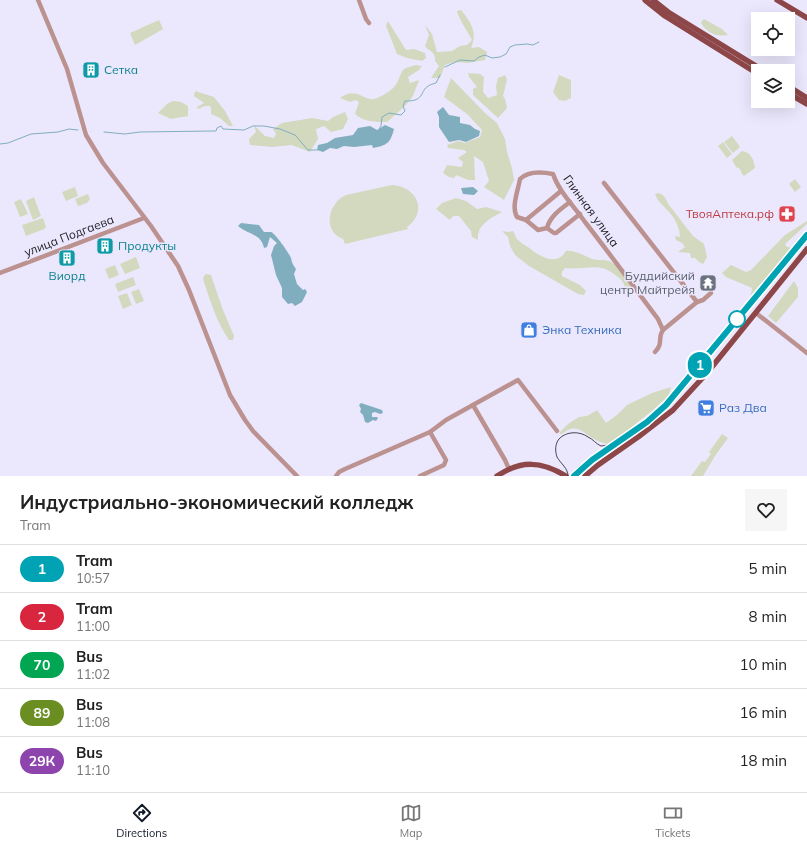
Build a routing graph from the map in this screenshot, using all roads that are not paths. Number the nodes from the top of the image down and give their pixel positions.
1 (38, 0) edge
2 (359, 0) edge
3 (645, 0) edge
4 (653, 0) edge
5 (778, 0) edge
6 (807, 18) edge
7 (369, 23) dead end
8 (753, 64) edge
9 (751, 70) edge
10 (795, 90) edge
11 (795, 96) edge
12 (807, 98) edge
13 (807, 104) edge
14 (604, 183) dead end
15 (561, 191) junction
16 (570, 202) junction
17 (580, 214) junction
18 (144, 218) junction
19 (526, 220) junction
20 (548, 229) junction
21 (807, 249) edge
22 (0, 273) edge
23 (711, 293) dead end
24 (697, 302) junction
25 (756, 312) junction
26 (663, 330) junction
27 (655, 352) dead end
28 (807, 353) edge
29 (473, 405) junction
30 (430, 432) junction
31 (558, 432) dead end
32 (509, 469) junction
33 (297, 476) edge
34 (336, 476) edge
35 (420, 476) edge
36 (497, 476) edge
37 (566, 476) edge
38 (585, 476) edge

1 - 18 street
2 - 7 street
3 - 9 main road
4 - 8 main road
5 - 6 main road
10 - 12 main road
11 - 13 main road
14 - 24 street
15 - 16 street, Глинная улица
15 - 19 street
15 - 19 street, Глинная улица
16 - 17 street, Глинная улица
16 - 20 street
17 - 20 street
17 - 26 street, Глинная улица
18 - 22 street, улица Подгаева
18 - 33 street
19 - 20 street, Глинная улица
21 - 25 main road
23 - 24 street
24 - 26 street
25 - 28 street
25 - 38 main road
26 - 27 street
29 - 30 street
29 - 31 street
29 - 32 street
30 - 34 street
30 - 35 street
32 - 36 main road
32 - 37 main road

